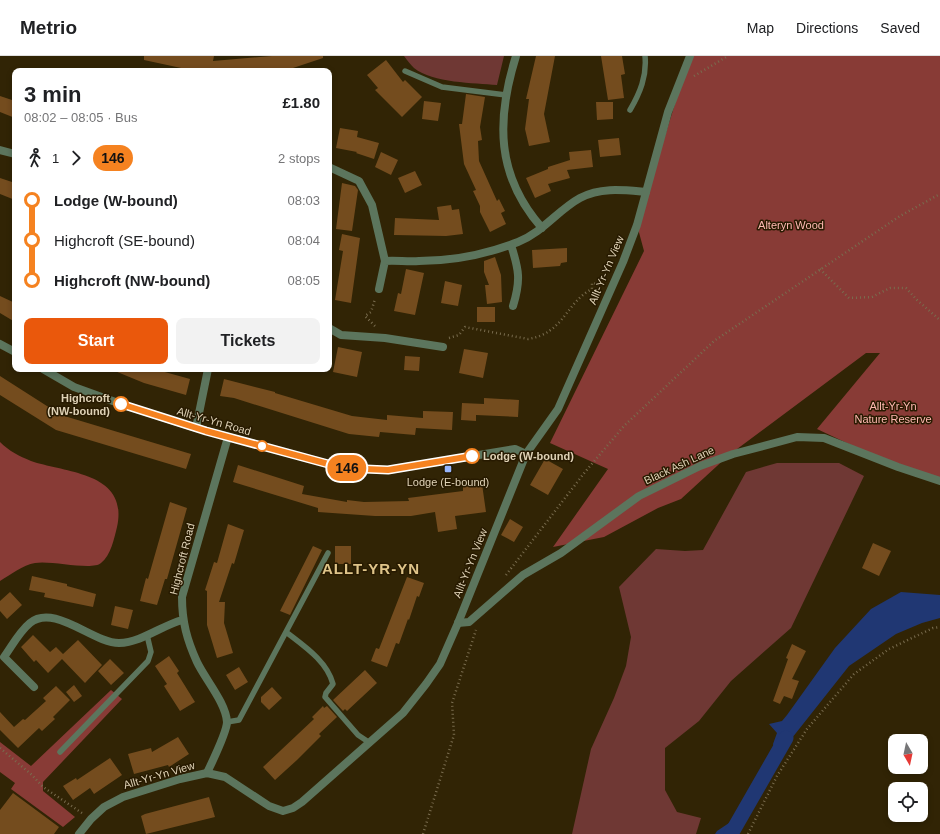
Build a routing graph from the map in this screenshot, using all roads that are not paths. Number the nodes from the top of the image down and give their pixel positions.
1 (516, 56) edge
2 (645, 56) edge
3 (690, 56) edge
4 (405, 71) dead end
5 (506, 95) junction
6 (630, 110) dead end
7 (0, 150) edge
8 (12, 153) edge
9 (332, 168) edge
10 (646, 192) junction
11 (542, 228) junction
12 (511, 245) junction
13 (385, 261) junction
14 (379, 289) road end
15 (513, 306) dead end
16 (332, 330) edge
17 (0, 344) edge
18 (443, 347) dead end
19 (12, 350) edge
20 (48, 372) edge
21 (207, 372) edge
22 (196, 428) junction
23 (228, 437) junction
24 (526, 454) junction
25 (940, 481) edge
26 (328, 554) dead end
27 (182, 620) junction
28 (458, 623) junction
29 (286, 632) junction
30 (147, 635) junction
31 (34, 687) dead end
32 (227, 722) junction
33 (370, 743) junction
34 (60, 752) dead end
35 (207, 773) junction
36 (79, 834) edge

1 - 5 street
2 - 6 lane
3 - 10 street, Allt-Yr-Yn View
4 - 5 lane
5 - 11 street
7 - 8 street
9 - 13 street
10 - 11 street
10 - 24 street, Allt-Yr-Yn View
11 - 12 street
12 - 13 street
12 - 15 street
13 - 14 street
16 - 18 street
17 - 19 street
20 - 22 street, Allt-Yr-Yn Road
21 - 22 street
22 - 23 street, Allt-Yr-Yn Road
23 - 24 street, Allt-Yr-Yn Road
23 - 27 street, Highcroft Road
24 - 28 street, Allt-Yr-Yn View
25 - 28 street, Black Ash Lane
26 - 29 lane
27 - 30 street
27 - 32 street, Highcroft Road
28 - 33 street, Allt-Yr-Yn View
29 - 32 lane
29 - 33 lane
30 - 31 street
30 - 34 lane
32 - 35 street
33 - 35 street, Allt-Yr-Yn View
35 - 36 street, Allt-Yr-Yn View

